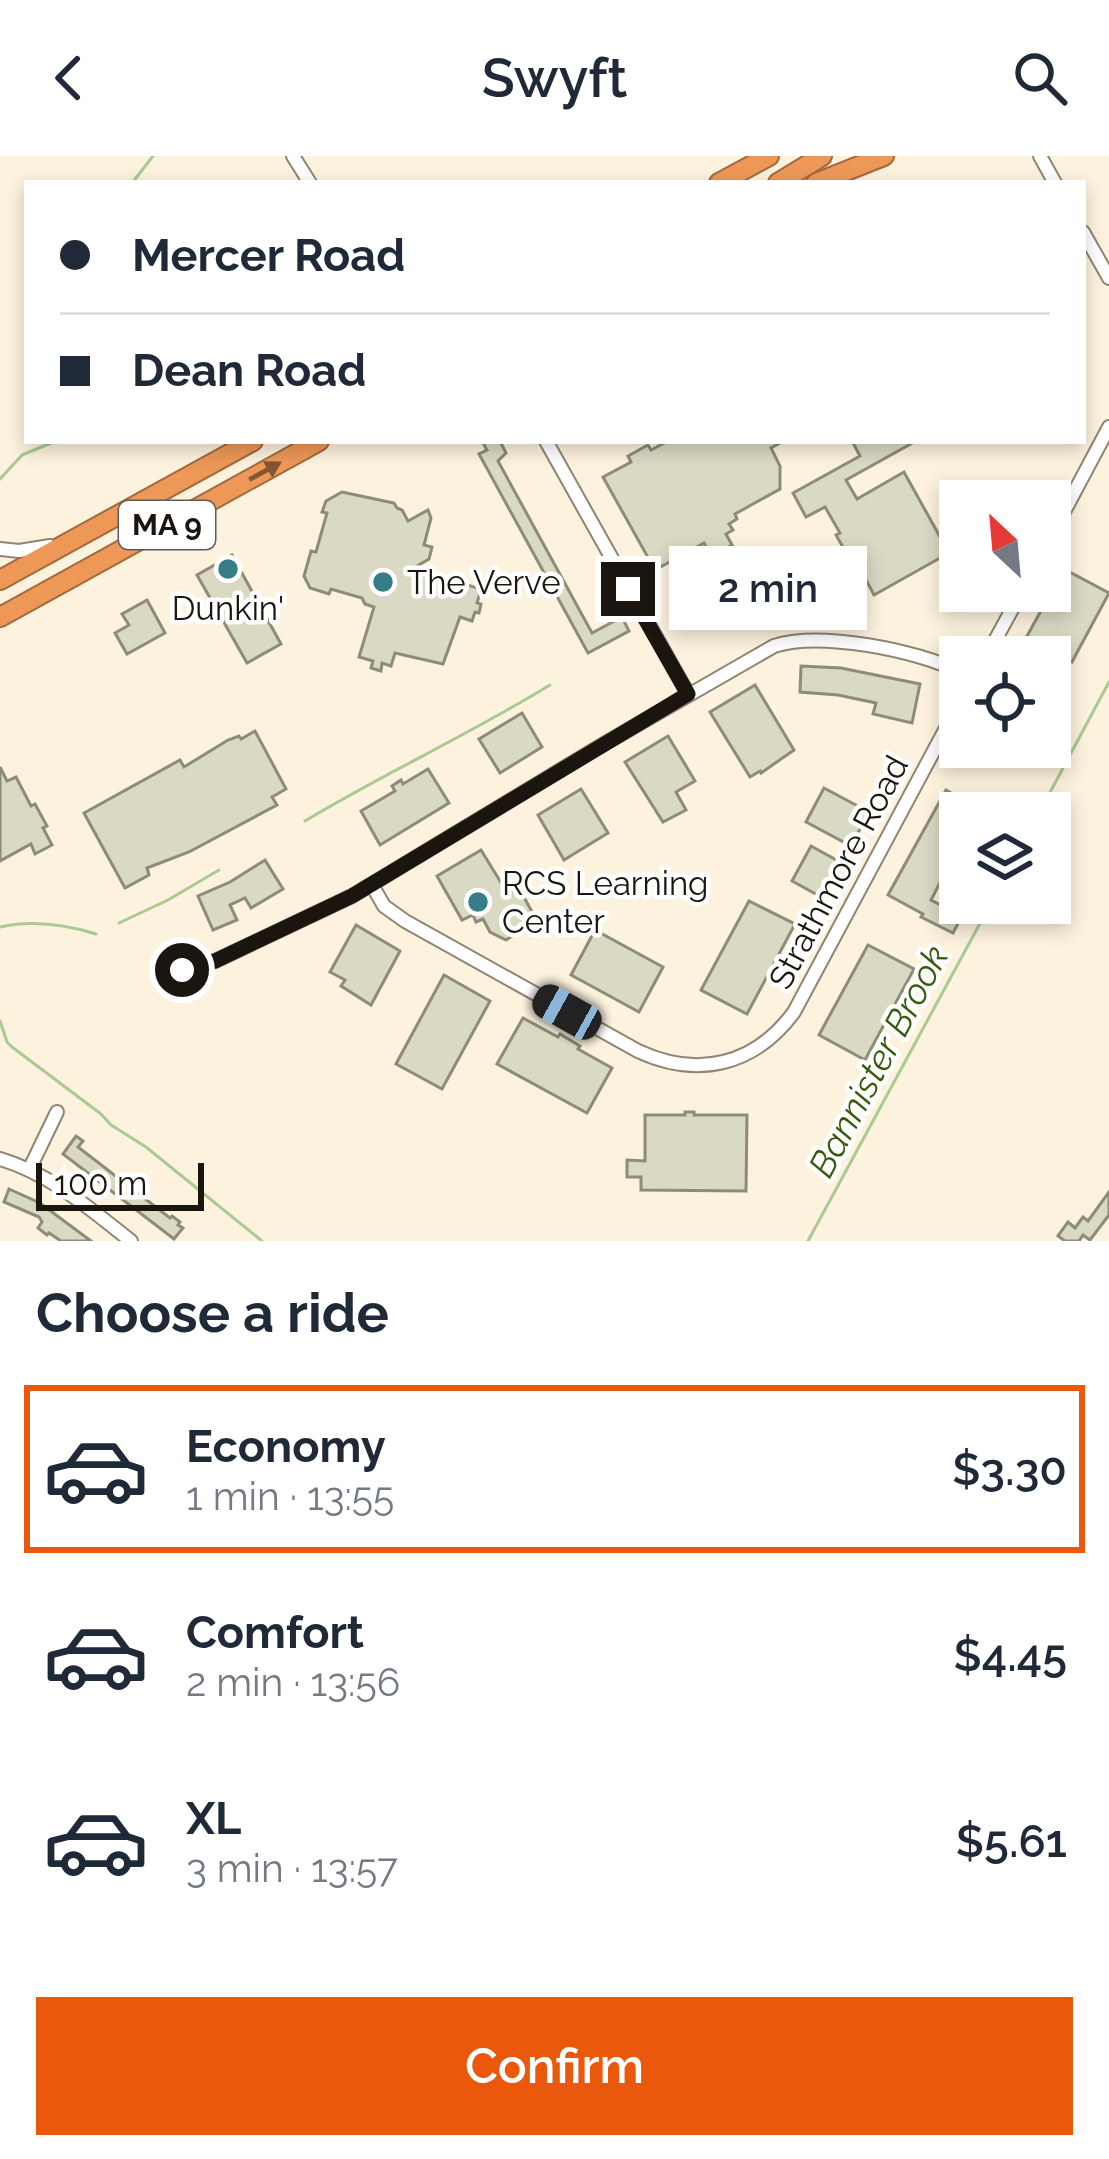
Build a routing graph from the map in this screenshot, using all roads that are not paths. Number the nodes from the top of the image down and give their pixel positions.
1 (766, 156) edge
2 (822, 156) edge
3 (870, 156) edge
4 (884, 156) edge
5 (725, 180) edge
6 (783, 180) edge
7 (822, 180) edge
8 (823, 180) edge
9 (1086, 237) edge
10 (1109, 278) edge
11 (1109, 427) edge
12 (248, 444) edge
13 (314, 444) edge
14 (548, 444) edge
15 (1071, 498) edge
16 (80, 537) junction
17 (0, 549) edge
18 (0, 583) edge
19 (8, 613) edge
20 (939, 662) edge
21 (688, 694) junction
22 (939, 741) edge
23 (372, 884) junction
24 (182, 970) dead end
25 (57, 1112) dead end
26 (0, 1159) edge
27 (29, 1170) junction
28 (131, 1241) edge

1 - 5 highway
2 - 6 highway
3 - 7 highway
4 - 8 highway
9 - 10 street
11 - 15 street
12 - 16 highway, MA 9
19 -> 13 highway, MA 9
14 - 21 street
16 - 17 street
16 - 18 highway, MA 9
18 - 19 street
20 - 21 street
21 - 23 street
22 - 23 street, Strathmore Road
23 - 24 street
25 - 27 street
26 - 27 street
27 - 28 street

